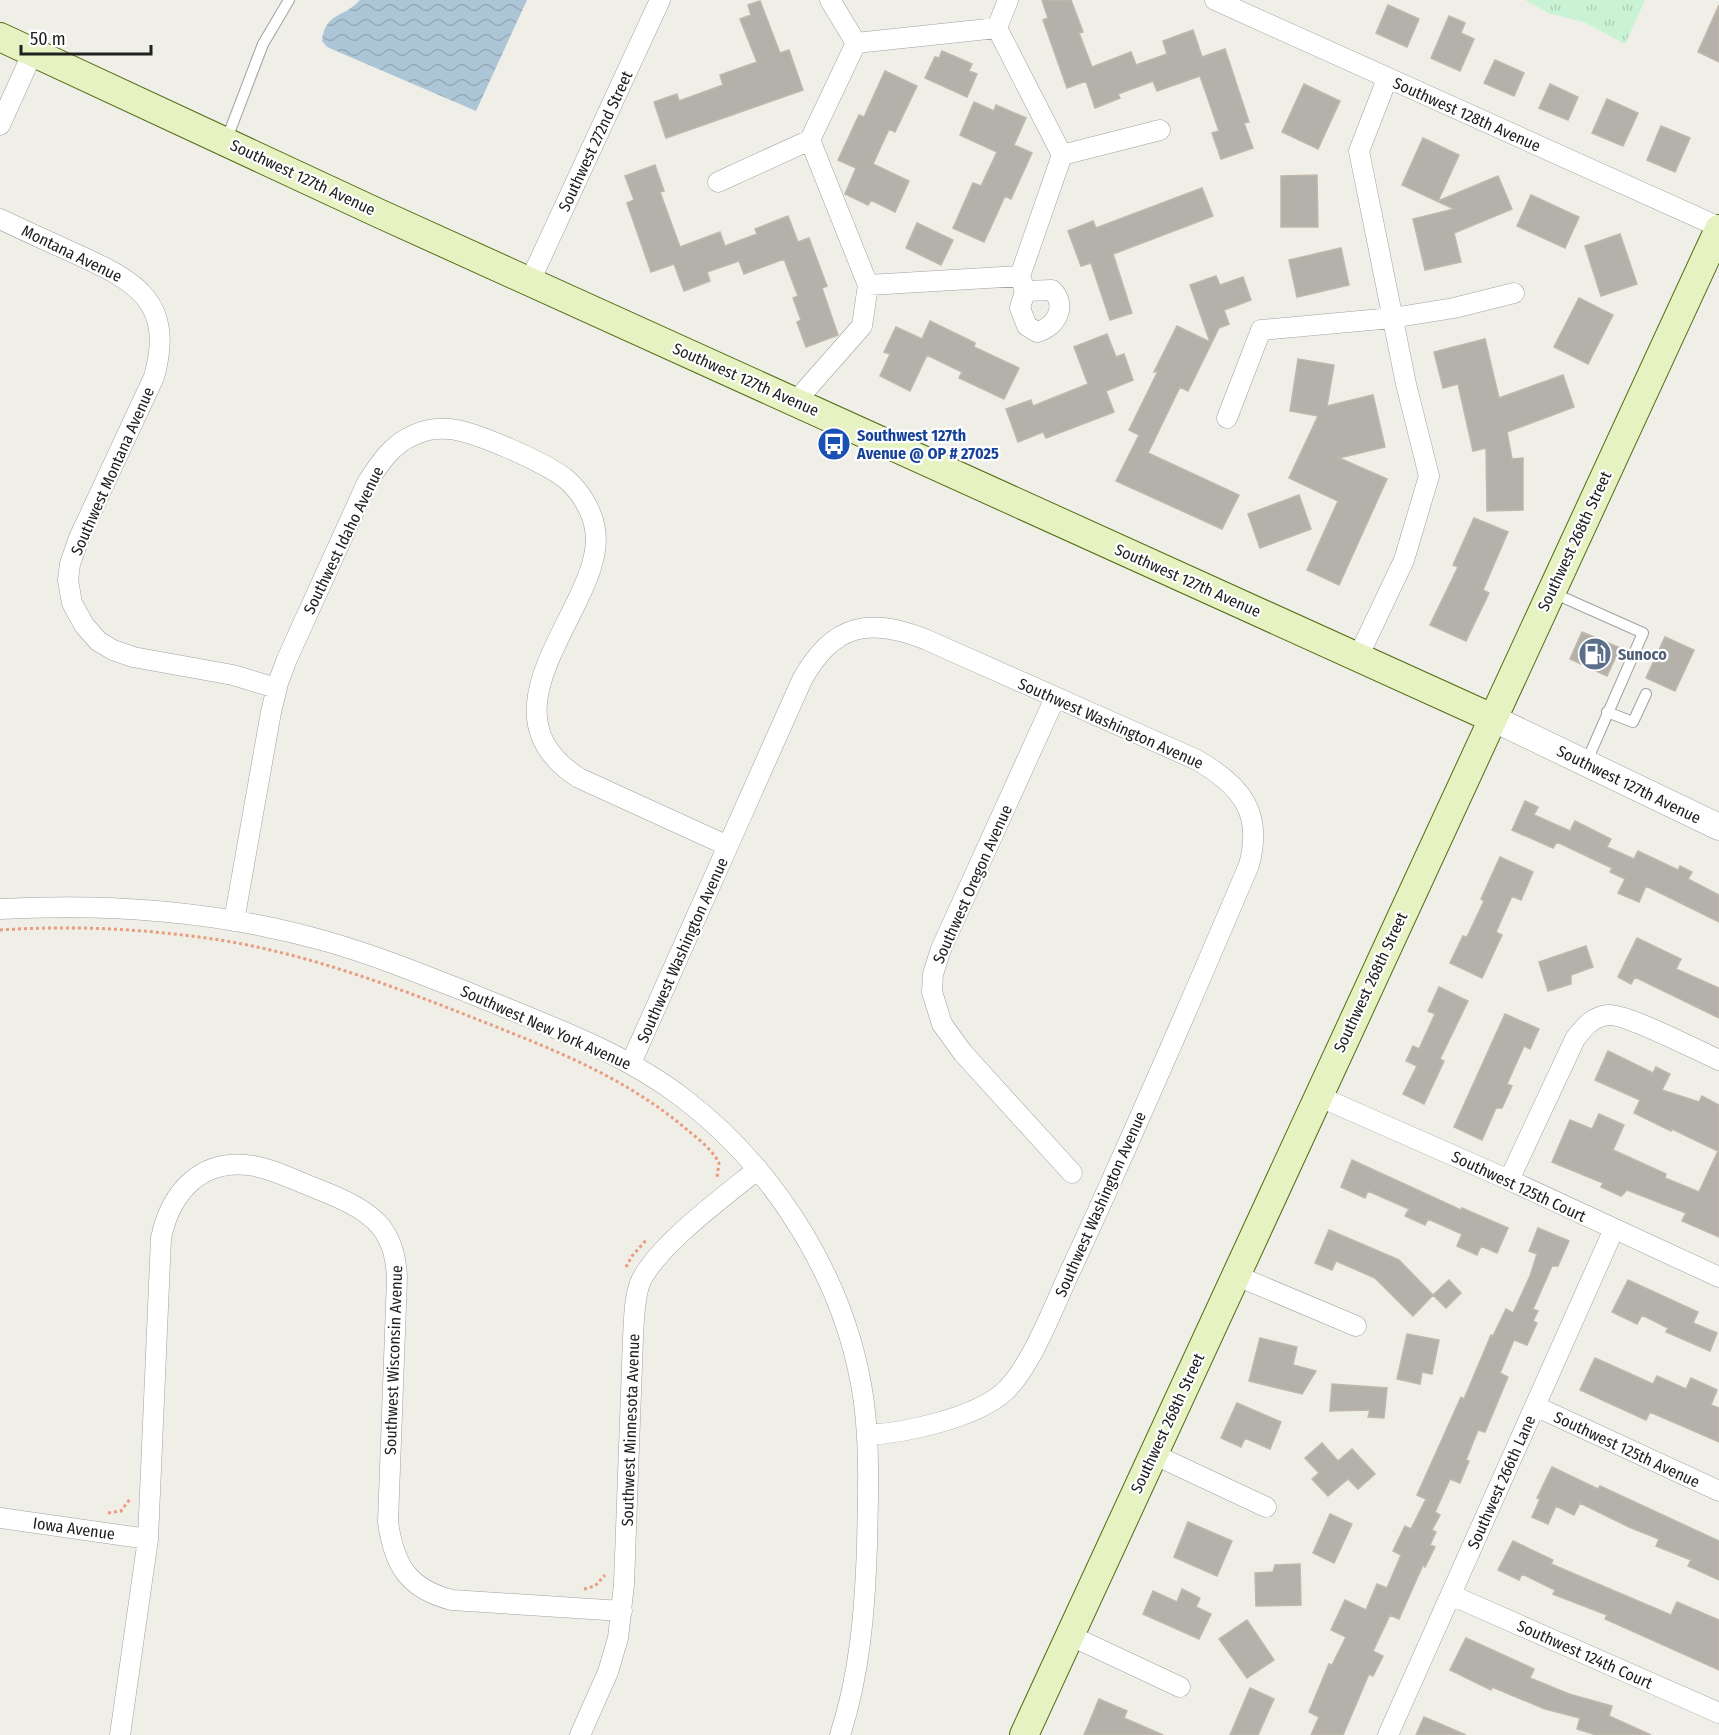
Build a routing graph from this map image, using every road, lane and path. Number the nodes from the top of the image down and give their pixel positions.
1 (290, 0) edge
2 (660, 0) edge
3 (830, 0) edge
4 (1008, 0) edge
5 (1215, 0) edge
6 (997, 28) junction
7 (0, 37) edge
8 (856, 43) junction
9 (33, 52) junction
10 (1387, 79) junction
11 (0, 125) edge
12 (1160, 130) dead end
13 (810, 140) junction
14 (226, 141) junction
15 (1062, 155) junction
16 (718, 182) dead end
17 (0, 219) edge
18 (1719, 228) edge
19 (530, 281) junction
20 (868, 285) junction
21 (1514, 293) dead end
22 (1392, 318) junction
23 (158, 323) joint
24 (796, 401) junction
25 (1227, 418) dead end
26 (1550, 592) junction
27 (1358, 657) junction
28 (276, 688) junction
29 (1646, 694) dead end
30 (1054, 698) junction
31 (1607, 712) junction
32 (1492, 718) junction
33 (1586, 763) junction
34 (1719, 827) edge
35 (728, 846) junction
36 (0, 909) edge
37 (234, 921) junction
38 (1719, 1060) edge
39 (631, 1063) junction
40 (1318, 1096) junction
41 (758, 1169) junction
42 (1072, 1173) dead end
43 (1509, 1180) junction
44 (1614, 1229) junction
45 (1235, 1275) junction
46 (1719, 1277) edge
47 (1356, 1326) dead end
48 (1535, 1406) junction
49 (867, 1435) junction
50 (1153, 1454) junction
51 (1719, 1491) edge
52 (1266, 1507) dead end
53 (0, 1518) edge
54 (148, 1539) junction
55 (1451, 1594) junction
56 (621, 1611) junction
57 (1070, 1635) junction
58 (1180, 1687) dead end
59 (1719, 1713) edge
60 (120, 1735) edge
61 (580, 1735) edge
62 (840, 1735) edge
63 (1024, 1735) edge
64 (1388, 1735) edge

1 - 14 lane
2 - 19 street, Southwest 272nd Street
3 - 8 street
4 - 6 street
5 - 10 street, Southwest 128th Avenue
6 - 8 street
6 - 15 street
7 - 9 main road, Southwest 127th Avenue
8 - 13 street
9 - 11 street
9 - 14 main road, Southwest 127th Avenue
10 - 18 street, Southwest 128th Avenue
10 - 22 street
12 - 15 street
13 - 16 street
13 - 20 street
14 - 19 main road, Southwest 127th Avenue
15 - 20 street
17 - 23 street, Montana Avenue
18 - 26 main road, Southwest 268th Street
19 - 24 main road, Southwest 127th Avenue
20 - 24 street
21 - 22 street
22 - 25 street
22 - 27 street
23 - 28 street, Southwest Montana Avenue
24 - 27 main road, Southwest 127th Avenue
26 - 31 lane
26 - 32 main road, Southwest 268th Street
27 - 32 main road, Southwest 127th Avenue
28 - 35 street, Southwest Idaho Avenue
28 - 37 street, Southwest Idaho Avenue
29 - 31 lane
30 - 35 street, Southwest Washington Avenue
30 - 42 street, Southwest Oregon Avenue
30 - 49 street, Southwest Washington Avenue
31 - 33 lane
32 - 33 street, Southwest 127th Avenue
32 - 40 main road, Southwest 268th Street
33 - 34 street, Southwest 127th Avenue
35 - 39 street, Southwest Washington Avenue
36 - 37 street, Southwest New York Avenue
37 - 39 street, Southwest New York Avenue
38 - 43 street
39 - 41 street, Southwest New York Avenue
40 - 43 street, Southwest 125th Court
40 - 45 main road, Southwest 268th Street
41 - 49 street, Southwest New York Avenue
41 - 56 street, Southwest Minnesota Avenue
43 - 44 street, Southwest 125th Court
44 - 46 street, Southwest 125th Court
44 - 48 street, Southwest 266th Lane
45 - 47 street
45 - 50 main road, Southwest 268th Street
48 - 51 street, Southwest 125th Avenue
48 - 55 street, Southwest 266th Lane
49 - 62 street, Southwest New York Avenue
50 - 52 street
50 - 57 main road, Southwest 268th Street
53 - 54 street, Iowa Avenue
54 - 56 street, Southwest Wisconsin Avenue
54 - 60 street, Southwest Wisconsin Avenue
55 - 59 street, Southwest 124th Court
55 - 64 street, Southwest 266th Lane
56 - 61 street, Southwest Minnesota Avenue
57 - 58 street
57 - 63 main road, Southwest 268th Street

